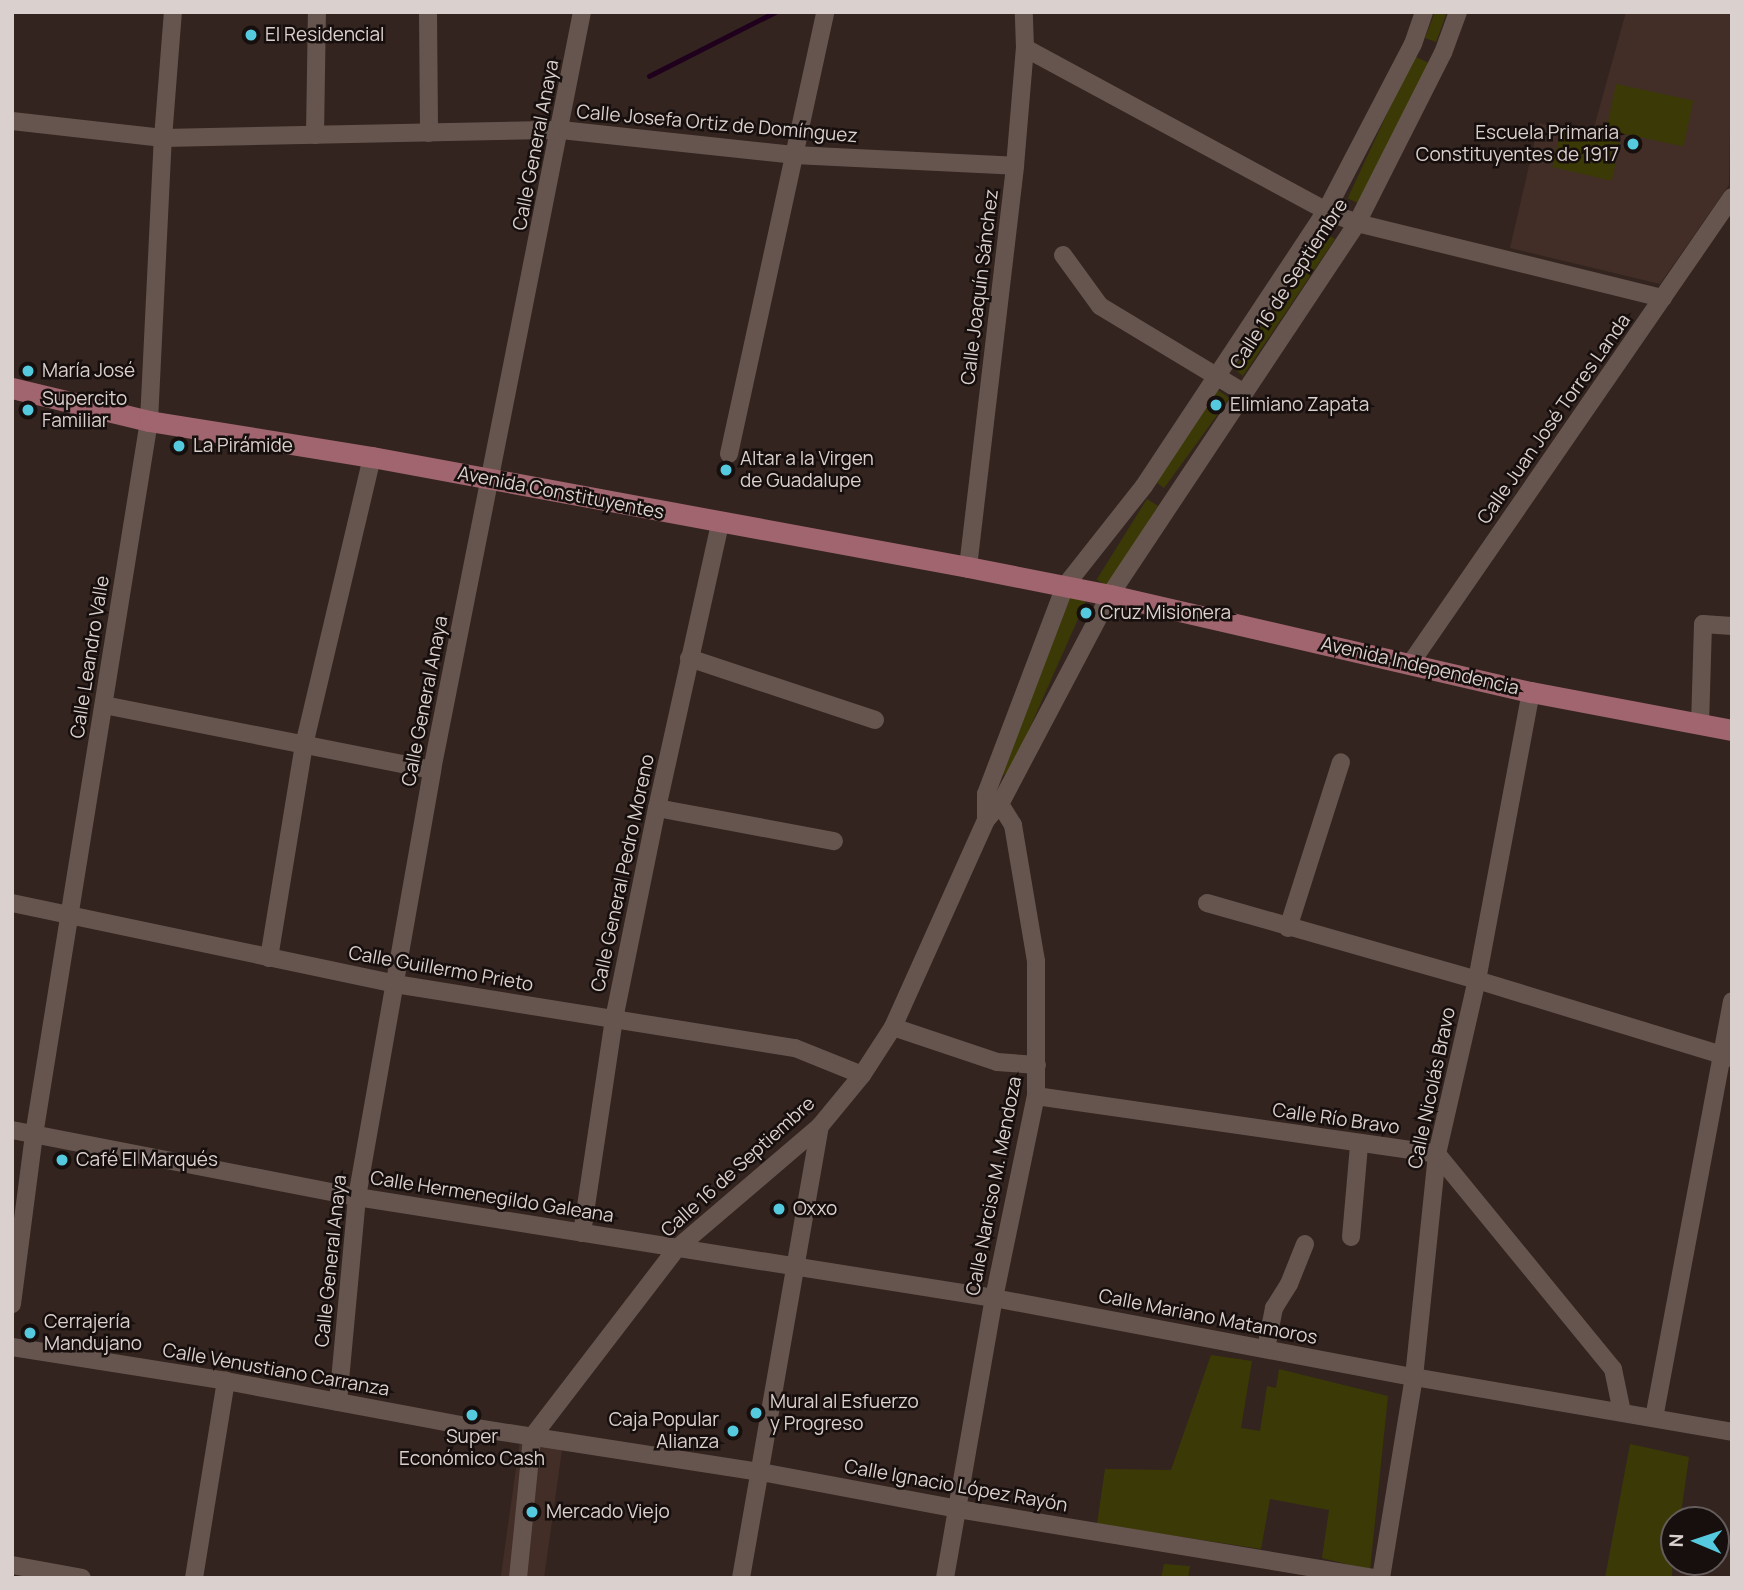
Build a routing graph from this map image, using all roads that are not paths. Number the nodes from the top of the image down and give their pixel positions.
1 (173, 12) edge
2 (317, 12) edge
3 (428, 12) edge
4 (582, 12) edge
5 (825, 12) edge
6 (1024, 12) edge
7 (1424, 12) edge
8 (1458, 12) edge
9 (1413, 44) junction
10 (1025, 48) junction
11 (1443, 53) junction
12 (12, 121) edge
13 (561, 130) junction
14 (429, 133) junction
15 (315, 135) junction
16 (163, 138) junction
17 (794, 155) junction
18 (1015, 166) junction
19 (1732, 197) edge
20 (1326, 211) junction
21 (1357, 223) junction
22 (1063, 255) dead end
23 (1663, 298) junction
24 (1218, 375) junction
25 (12, 388) edge
26 (1244, 393) junction
27 (149, 421) junction
28 (729, 454) dead end
29 (372, 457) junction
30 (490, 480) junction
31 (1144, 486) junction
32 (1172, 503) junction
33 (720, 523) junction
34 (968, 567) junction
35 (1065, 586) junction
36 (1110, 595) junction
37 (1732, 626) edge
38 (689, 658) junction
39 (1410, 664) junction
40 (1531, 692) junction
41 (104, 705) junction
42 (875, 720) dead end
43 (1700, 725) junction
44 (1732, 730) edge
45 (304, 745) junction
46 (1341, 762) dead end
47 (432, 770) junction
48 (993, 799) junction
49 (657, 808) junction
50 (834, 841) dead end
51 (12, 903) edge
52 (1207, 903) dead end
53 (69, 914) junction
54 (1288, 928) junction
55 (269, 958) junction
56 (1477, 980) junction
57 (396, 984) junction
58 (1732, 1002) edge
59 (614, 1019) junction
60 (893, 1027) junction
61 (1727, 1057) edge
62 (1037, 1065) junction
63 (862, 1075) junction
64 (1036, 1097) junction
65 (820, 1126) junction
66 (12, 1130) edge
67 (34, 1135) junction
68 (1359, 1145) junction
69 (1437, 1154) junction
70 (357, 1196) junction
71 (582, 1233) junction
72 (1351, 1237) dead end
73 (1305, 1244) dead end
74 (676, 1249) junction
75 (797, 1266) junction
76 (994, 1298) junction
77 (12, 1304) edge
78 (12, 1347) edge
79 (1266, 1349) junction
80 (1414, 1377) junction
81 (226, 1381) junction
82 (338, 1402) junction
83 (1622, 1412) junction
84 (1654, 1418) junction
85 (1732, 1432) edge
86 (532, 1437) junction
87 (761, 1472) junction
88 (958, 1509) junction
89 (12, 1565) edge
90 (82, 1578) edge
91 (194, 1578) edge
92 (518, 1578) edge
93 (741, 1578) edge
94 (945, 1578) edge
95 (1373, 1578) edge
96 (1381, 1578) edge

1 - 16 street, Calle Leandro Valle
2 - 15 street
3 - 14 street
4 - 13 street, Calle General Anaya
5 - 17 street
6 - 10 street, Calle Joaquín Sánchez
7 - 9 street, Calle 16 de Septiembre
8 - 11 street, Calle 16 de Septiembre
9 - 11 street
9 - 20 street, Calle 16 de Septiembre
10 - 18 street, Calle Joaquín Sánchez
10 - 20 street
11 - 21 street, Calle 16 de Septiembre
12 - 16 street, Calle Josefa Ortiz de Domínguez
13 - 14 street, Calle Josefa Ortiz de Domínguez
13 - 17 street, Calle Josefa Ortiz de Domínguez
13 - 30 street, Calle General Anaya
14 - 15 street, Calle Josefa Ortiz de Domínguez
15 - 16 street, Calle Josefa Ortiz de Domínguez
16 - 27 street, Calle Leandro Valle
17 - 18 street, Calle Josefa Ortiz de Domínguez
17 - 28 street
18 - 34 street, Calle Joaquín Sánchez
19 - 23 street, Calle Juan José Torres Landa
20 - 21 street
20 - 24 street, Calle 16 de Septiembre
21 - 23 street
21 - 26 street, Calle 16 de Septiembre
22 - 24 street
23 - 39 street, Calle Juan José Torres Landa
24 - 26 street
24 - 31 street, Calle 16 de Septiembre
25 - 27 main road, Avenida Constituyentes
26 - 32 street, Calle 16 de Septiembre
27 - 29 main road, Avenida Constituyentes
27 - 41 street, Calle Leandro Valle
29 - 30 main road, Avenida Constituyentes
29 - 45 street
30 - 33 main road, Avenida Constituyentes
30 - 47 street, Calle General Anaya
31 - 32 street
31 - 35 street, Calle 16 de Septiembre
32 - 36 street, Calle 16 de Septiembre
33 - 34 main road, Avenida Constituyentes
33 - 38 street, Calle General Pedro Moreno
34 - 35 main road, Avenida Constituyentes
35 - 36 main road, Avenida Constituyentes
35 - 48 street, Calle 16 de Septiembre
36 - 39 main road, Avenida Independencia
36 - 48 street, Calle 16 de Septiembre
37 - 43 street
38 - 42 street
38 - 49 street, Calle General Pedro Moreno
39 - 40 main road, Avenida Independencia
40 - 43 main road, Avenida Independencia
40 - 56 street, Calle Nicolás Bravo
41 - 45 street
41 - 53 street, Calle Leandro Valle
43 - 44 main road, Avenida Independencia
45 - 47 street
45 - 55 street
46 - 54 street
47 - 57 street, Calle General Anaya
48 - 60 street, Calle 16 de Septiembre
48 - 62 street, Calle Narciso M. Mendoza
49 - 50 street
49 - 59 street, Calle General Pedro Moreno
51 - 53 street, Calle Guillermo Prieto
52 - 54 street
53 - 55 street, Calle Guillermo Prieto
53 - 67 street, Calle Leandro Valle
54 - 56 street
55 - 57 street, Calle Guillermo Prieto
56 - 61 street
56 - 69 street, Calle Nicolás Bravo
57 - 59 street, Calle Guillermo Prieto
57 - 70 street, Calle General Anaya
58 - 61 street
59 - 63 street, Calle Guillermo Prieto
59 - 71 street, Calle General Pedro Moreno
60 - 62 street
60 - 63 street, Calle 16 de Septiembre
61 - 84 street
62 - 64 street, Calle Narciso M. Mendoza
63 - 65 street, Calle 16 de Septiembre
64 - 68 street, Calle Río Bravo
64 - 76 street, Calle Narciso M. Mendoza
65 - 74 street, Calle 16 de Septiembre
65 - 75 street
66 - 67 street, Calle Hermenegildo Galeana
67 - 70 street, Calle Hermenegildo Galeana
67 - 77 street, Calle Leandro Valle
68 - 69 street, Calle Río Bravo
68 - 72 street
69 - 80 street, Calle Nicolás Bravo
69 - 83 street
70 - 71 street, Calle Hermenegildo Galeana
70 - 82 street, Calle General Anaya
71 - 74 street, Calle Hermenegildo Galeana
73 - 79 street
74 - 75 street, Calle Mariano Matamoros
74 - 86 street, Calle 16 de Septiembre
75 - 76 street, Calle Mariano Matamoros
75 - 87 street
76 - 79 street, Calle Mariano Matamoros
76 - 88 street, Calle Narciso M. Mendoza
78 - 81 street, Calle Venustiano Carranza
79 - 80 street, Calle Mariano Matamoros
80 - 83 street, Calle Mariano Matamoros
80 - 96 street, Calle Nicolás Bravo
81 - 82 street, Calle Venustiano Carranza
81 - 91 street
82 - 86 street, Calle Venustiano Carranza
83 - 84 street, Calle Mariano Matamoros
84 - 85 street, Calle Mariano Matamoros
86 - 87 street, Calle Ignacio López Rayón
86 - 92 street
87 - 88 street, Calle Ignacio López Rayón
87 - 93 street
88 - 94 street, Calle Narciso M. Mendoza
88 - 95 street, Calle Ignacio López Rayón
89 - 90 street

